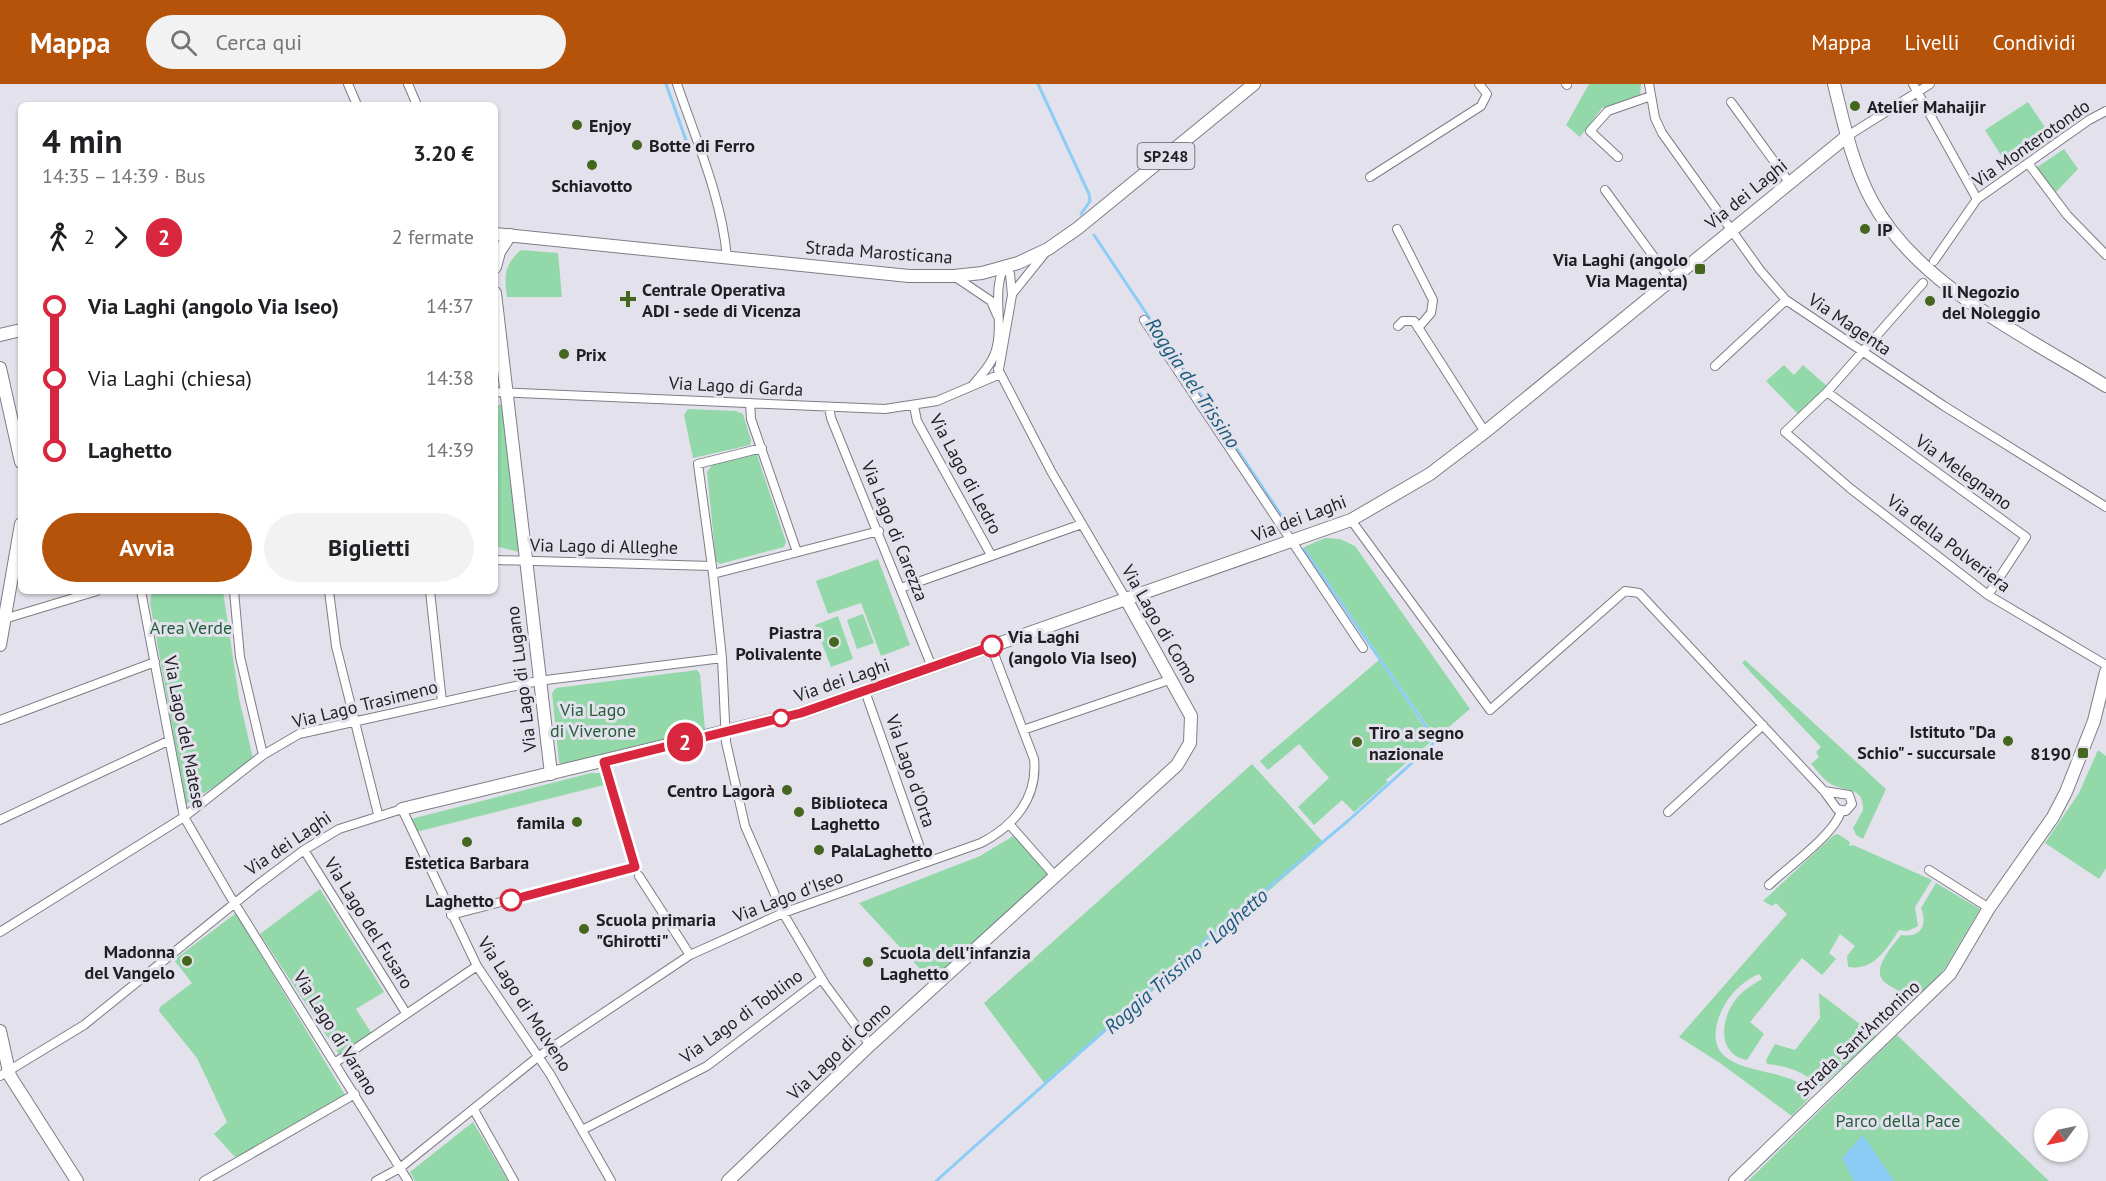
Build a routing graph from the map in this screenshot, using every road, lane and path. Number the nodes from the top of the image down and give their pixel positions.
1 (348, 84) edge
2 (408, 84) edge
3 (676, 84) edge
4 (1254, 84) edge
5 (1479, 84) edge
6 (1649, 84) edge
7 (1834, 84) edge
8 (1930, 84) edge
9 (1916, 88) edge
10 (1651, 96) junction
11 (356, 102) edge
12 (416, 102) edge
13 (1731, 102) dead end
14 (2106, 111) edge
15 (1846, 137) junction
16 (1618, 157) dead end
17 (2028, 162) junction
18 (1370, 177) dead end
19 (1789, 182) junction
20 (1605, 190) dead end
21 (1977, 199) junction
22 (1398, 229) dead end
23 (1731, 229) junction
24 (498, 234) edge
25 (510, 235) junction
26 (1048, 249) junction
27 (498, 252) edge
28 (2106, 255) edge
29 (727, 258) junction
30 (1934, 261) dead end
31 (1004, 267) junction
32 (954, 276) junction
33 (1670, 279) junction
34 (1923, 283) dead end
35 (1012, 295) junction
36 (1786, 300) junction
37 (997, 315) junction
38 (1144, 320) dead end
39 (1398, 326) dead end
40 (1418, 328) junction
41 (18, 331) edge
42 (0, 335) edge
43 (498, 342) edge
44 (1862, 352) junction
45 (989, 365) junction
46 (1715, 366) dead end
47 (0, 368) edge
48 (1000, 370) junction
49 (972, 386) junction
50 (2106, 386) edge
51 (2, 390) edge
52 (501, 392) edge
53 (1827, 392) junction
54 (750, 403) junction
55 (914, 406) junction
56 (830, 407) junction
57 (1485, 432) junction
58 (762, 448) junction
59 (18, 451) edge
60 (2106, 507) edge
61 (1351, 520) junction
62 (1082, 524) junction
63 (879, 531) junction
64 (18, 541) edge
65 (1292, 541) junction
66 (797, 552) junction
67 (991, 555) junction
68 (498, 560) edge
69 (525, 561) junction
70 (713, 570) junction
71 (901, 588) junction
72 (87, 594) edge
73 (142, 594) edge
74 (234, 594) edge
75 (329, 594) edge
76 (430, 594) edge
77 (1988, 595) junction
78 (1126, 599) junction
79 (4, 619) junction
80 (0, 645) edge
81 (991, 646) junction
82 (1363, 648) dead end
83 (722, 658) junction
84 (155, 662) junction
85 (2106, 665) edge
86 (932, 667) junction
87 (2106, 672) edge
88 (1172, 679) junction
89 (538, 681) junction
90 (865, 691) junction
91 (442, 702) junction
92 (0, 720) edge
93 (353, 720) junction
94 (1763, 725) junction
95 (1023, 730) junction
96 (725, 733) junction
97 (168, 741) junction
98 (263, 755) junction
99 (604, 762) junction
100 (550, 774) junction
101 (1824, 791) junction
102 (402, 809) junction
103 (1841, 811) junction
104 (1668, 812) dead end
105 (378, 814) junction
106 (184, 817) junction
107 (0, 819) edge
108 (1010, 825) junction
109 (304, 850) junction
110 (925, 862) junction
111 (1929, 870) dead end
112 (637, 872) junction
113 (1055, 876) junction
114 (1769, 885) dead end
115 (235, 903) junction
116 (1989, 908) junction
117 (783, 913) junction
118 (451, 915) junction
119 (0, 932) edge
120 (690, 955) junction
121 (477, 966) junction
122 (821, 979) junction
123 (406, 1014) junction
124 (0, 1031) edge
125 (870, 1045) junction
126 (539, 1056) junction
127 (336, 1062) junction
128 (4, 1074) edge
129 (355, 1094) junction
130 (474, 1110) junction
131 (584, 1129) junction
132 (400, 1168) junction
133 (77, 1181) edge
134 (204, 1181) edge
135 (376, 1181) edge
136 (408, 1181) edge
137 (514, 1181) edge
138 (611, 1181) edge
139 (728, 1181) edge
140 (1735, 1181) edge

1 - 11 street
2 - 12 street
3 - 29 street
4 - 26 street, Strada Marosticana / SP248
5 - 18 street
6 - 10 street, Via Magenta
7 - 15 street
8 - 9 street
9 - 15 street
9 - 21 street
10 - 16 street
10 - 23 street, Via Magenta
13 - 19 street
14 - 17 street, Via Monterotondo
15 - 19 street, Via dei Laghi
15 - 50 street
17 - 21 street, Via Monterotondo
17 - 28 street
19 - 23 street, Via dei Laghi
20 - 33 street
21 - 30 street, Via Monterotondo
22 - 40 street
23 - 33 street, Via dei Laghi
23 - 36 street, Via Magenta
24 - 25 street, Strada Marosticana / SP248
25 - 27 street
25 - 29 street, Strada Marosticana / SP248
26 - 31 street, Strada Marosticana / SP248
26 - 35 street
29 - 32 street, Strada Marosticana / SP248
31 - 32 street, Strada Marosticana / SP248
31 - 35 street
31 - 37 street, Via Lago di Garda
32 - 37 street
33 - 57 street, Via dei Laghi
34 - 44 street
35 - 48 street
36 - 44 street, Via Magenta
36 - 46 street
37 - 45 street, Via Lago di Garda
38 - 65 street
39 - 40 street
40 - 57 street
41 - 42 street
43 - 52 street, Via Lago di Lugano
44 - 53 street
44 - 60 street, Via Magenta
45 - 48 street
45 - 49 street, Via Lago di Garda
47 - 51 street
48 - 49 street, Via Lago di Garda
48 - 62 street, Via Lago di Como
49 - 55 street, Via Lago di Garda
51 - 59 street
52 - 54 street, Via Lago di Garda
52 - 69 street, Via Lago di Lugano
53 - 77 street, Via Melegnano
53 - 77 street, Via della Polveriera
54 - 56 street, Via Lago di Garda
54 - 58 street
55 - 56 street, Via Lago di Garda
55 - 67 street, Via Lago di Ledro
56 - 63 street, Via Lago di Carezza
57 - 61 street, Via dei Laghi
58 - 66 street
58 - 70 street
61 - 65 street, Via dei Laghi
61 - 94 street
62 - 67 street
62 - 78 street, Via Lago di Como
63 - 66 street, Via Lago di Alleghe
63 - 71 street, Via Lago di Carezza
64 - 79 street
65 - 78 street, Via dei Laghi
65 - 82 street
66 - 70 street, Via Lago di Alleghe
67 - 71 street
68 - 69 street, Via Lago di Alleghe
69 - 70 street, Via Lago di Alleghe
69 - 89 street, Via Lago di Lugano
70 - 83 street
71 - 86 street, Via Lago di Carezza
72 - 79 street
73 - 84 street, Via Lago del Matese
74 - 98 street
75 - 93 street
76 - 91 street
77 - 85 street, Via della Polveriera
78 - 81 street, Via dei Laghi
78 - 88 street, Via Lago di Como
79 - 80 street
81 - 86 street, Via dei Laghi
81 - 95 street, Via Lago d'Iseo
83 - 89 street, Via Lago Trasimeno
83 - 96 street
84 - 92 street
84 - 97 street, Via Lago del Matese
86 - 90 street, Via dei Laghi
87 - 116 street, Strada Sant'Antonino
88 - 95 street
88 - 113 street, Via Lago di Como
89 - 91 street, Via Lago Trasimeno
89 - 100 street, Via Lago di Lugano
90 - 96 street, Via dei Laghi
90 - 110 street, Via Lago d'Orta
91 - 93 street, Via Lago Trasimeno
93 - 98 street, Via Lago Trasimeno
93 - 105 street
94 - 101 street
94 - 104 street
95 - 108 street, Via Lago d'Iseo
96 - 99 street, Via dei Laghi
96 - 117 street
97 - 106 street, Via Lago del Matese
97 - 107 street
98 - 106 street, Via Lago Trasimeno
99 - 100 street, Via dei Laghi
99 - 112 street
100 - 102 street, Via dei Laghi
101 - 103 street
101 - 103 street
102 - 105 street, Via dei Laghi
102 - 118 street, Via Lago di Molveno
103 - 114 street
105 - 109 street, Via dei Laghi
106 - 115 street, Via Lago del Matese
106 - 119 street, Via Lago Trasimeno
108 - 110 street, Via Lago d'Iseo
108 - 113 street
109 - 115 street, Via dei Laghi
109 - 123 street, Via Lago del Fusaro
110 - 117 street, Via Lago d'Iseo
111 - 116 street
112 - 118 street
112 - 120 street
113 - 125 street, Via Lago di Como
115 - 127 street, Via Lago di Varano
115 - 128 street, Via dei Laghi
116 - 140 street, Strada Sant'Antonino
117 - 120 street, Via Lago d'Iseo
117 - 122 street
118 - 121 street, Via Lago di Molveno
120 - 126 street, Via Lago d'Iseo
121 - 123 street
121 - 126 street, Via Lago di Molveno
122 - 125 street
122 - 131 street, Via Lago di Toblino
123 - 127 street
124 - 128 street
125 - 139 street, Via Lago di Como
126 - 130 street, Via Lago d'Iseo
126 - 131 street, Via Lago di Molveno
127 - 129 street, Via Lago di Varano
128 - 133 street
129 - 132 street, Via Lago di Varano
129 - 134 street
130 - 132 street, Via Lago d'Iseo
130 - 137 street
131 - 138 street, Via Lago di Molveno
132 - 135 street, Via Lago d'Iseo
132 - 136 street, Via Lago di Varano

